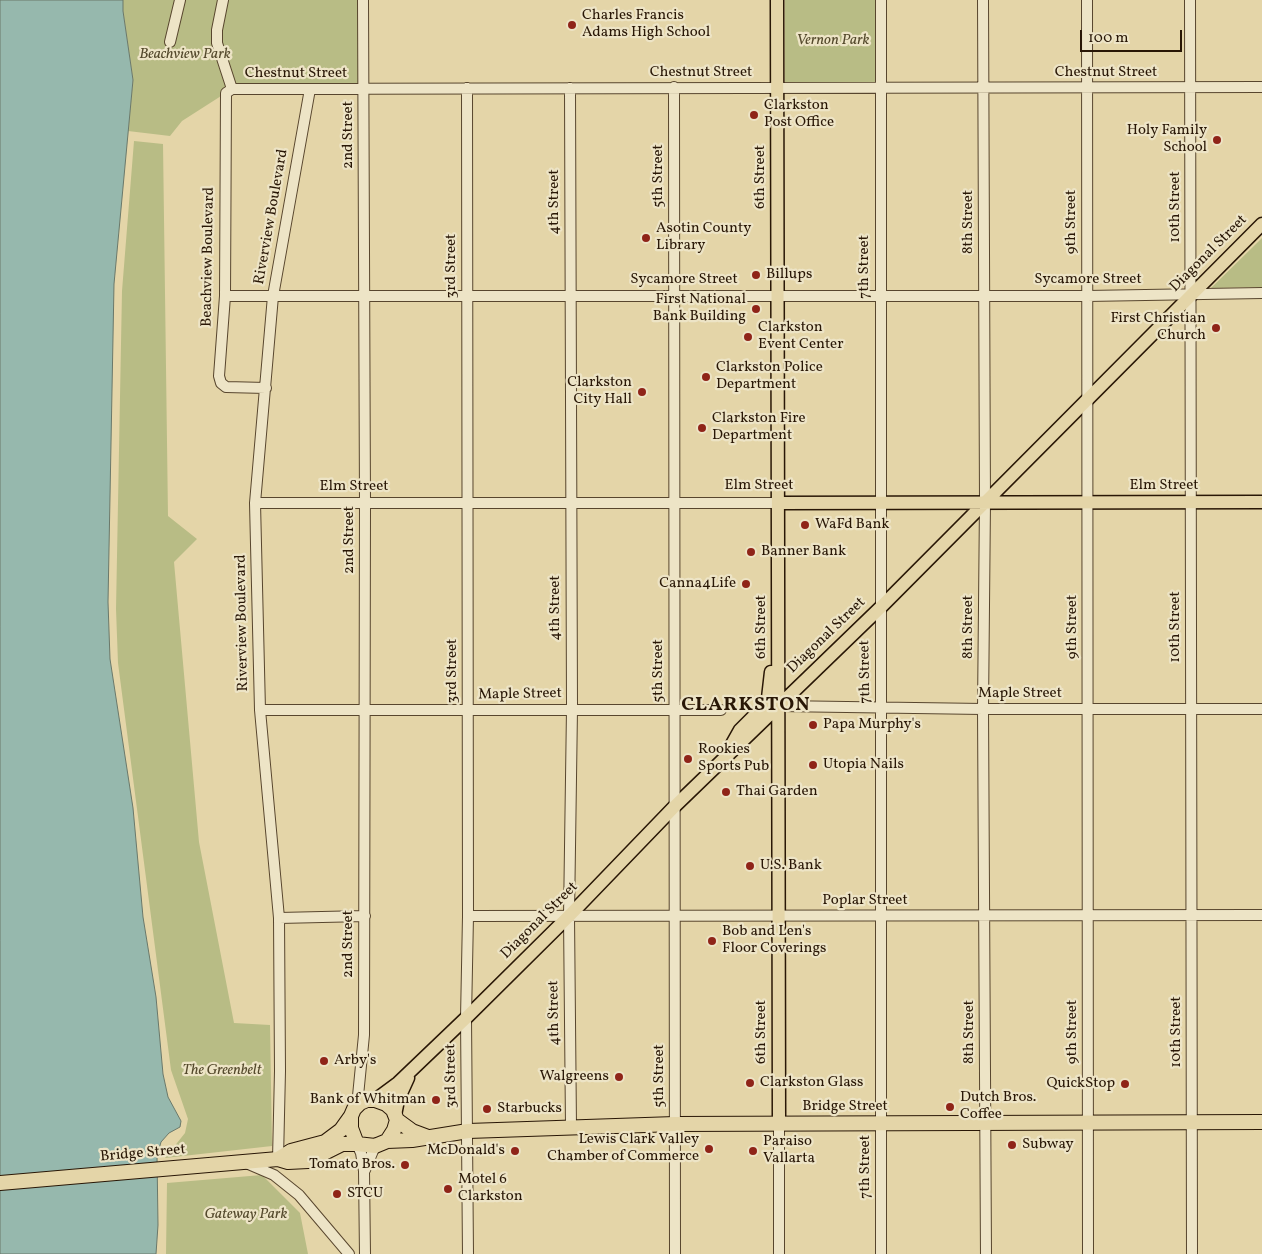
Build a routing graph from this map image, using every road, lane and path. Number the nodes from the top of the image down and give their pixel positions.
1 (180, 0) edge
2 (223, 0) edge
3 (363, 0) edge
4 (777, 0) edge
5 (881, 0) edge
6 (983, 0) edge
7 (1088, 0) edge
8 (1190, 0) edge
9 (170, 42) dead end
10 (674, 87) junction
11 (1190, 87) junction
12 (1262, 87) edge
13 (467, 88) junction
14 (570, 88) junction
15 (778, 88) junction
16 (881, 88) junction
17 (984, 88) junction
18 (1087, 88) junction
19 (232, 89) junction
20 (310, 89) junction
21 (363, 89) junction
22 (1262, 224) edge
23 (1262, 293) edge
24 (1191, 294) junction
25 (467, 295) junction
26 (570, 295) junction
27 (674, 295) junction
28 (880, 295) junction
29 (984, 295) junction
30 (225, 296) junction
31 (273, 296) junction
32 (364, 296) junction
33 (777, 296) junction
34 (1087, 296) junction
35 (266, 388) junction
36 (1087, 399) junction
37 (571, 502) junction
38 (674, 502) junction
39 (881, 502) junction
40 (985, 502) junction
41 (1088, 502) junction
42 (1191, 502) junction
43 (1262, 502) edge
44 (255, 503) junction
45 (365, 503) junction
46 (468, 503) junction
47 (778, 503) junction
48 (880, 607) junction
49 (778, 660) junction
50 (778, 706) junction
51 (882, 708) junction
52 (1089, 708) junction
53 (572, 709) junction
54 (983, 709) junction
55 (1191, 709) junction
56 (1262, 709) edge
57 (260, 710) junction
58 (365, 710) junction
59 (468, 710) junction
60 (674, 710) junction
61 (720, 710) dead end
62 (724, 758) junction
63 (675, 806) junction
64 (984, 915) junction
65 (1088, 915) junction
66 (1191, 915) junction
67 (1262, 915) edge
68 (364, 916) junction
69 (468, 916) junction
70 (569, 916) junction
71 (779, 916) junction
72 (882, 916) junction
73 (675, 917) junction
74 (279, 918) junction
75 (466, 1018) junction
76 (413, 1069) junction
77 (360, 1079) junction
78 (373, 1100) junction
79 (354, 1111) junction
80 (396, 1117) junction
81 (1192, 1122) junction
82 (1262, 1122) edge
83 (779, 1123) junction
84 (881, 1123) junction
85 (985, 1123) junction
86 (1088, 1123) junction
87 (675, 1124) junction
88 (571, 1127) junction
89 (468, 1131) junction
90 (429, 1137) junction
91 (356, 1144) junction
92 (381, 1144) junction
93 (278, 1159) junction
94 (243, 1162) junction
95 (364, 1171) junction
96 (6, 1183) edge
97 (349, 1254) edge
98 (365, 1254) edge
99 (468, 1254) edge
100 (675, 1254) edge
101 (779, 1254) edge
102 (881, 1254) edge
103 (986, 1254) edge
104 (1088, 1254) edge
105 (1192, 1254) edge

1 - 9 street
2 - 19 street, Chestnut Street
3 - 21 street, 2nd Street
4 - 15 main road, 6th Street
5 - 16 street, 7th Street
6 - 17 street, 8th Street
7 - 18 street, 9th Street
8 - 11 street, 10th Street
10 - 14 street, Chestnut Street
10 - 15 street, Chestnut Street
10 - 27 street, 5th Street
11 - 12 street, Chestnut Street
11 - 18 street, Chestnut Street
11 - 24 street, 10th Street
13 - 14 street, Chestnut Street
13 - 21 street, Chestnut Street
13 - 25 street, 3rd Street
14 - 26 street, 4th Street
15 - 16 street, Chestnut Street
15 - 33 main road, 6th Street
16 - 17 street, Chestnut Street
16 - 28 street, 7th Street
17 - 18 street, Chestnut Street
17 - 29 street, 8th Street
18 - 34 street, 9th Street
19 - 20 street, Chestnut Street
19 - 30 street, Beachview Boulevard
20 - 21 street, Chestnut Street
20 - 31 street, Riverview Boulevard
21 - 32 street, 2nd Street
22 - 24 main road, Diagonal Street
23 - 24 street, Sycamore Street
24 - 34 street, Sycamore Street
24 - 36 main road, Diagonal Street
24 - 42 street, 10th Street
25 - 26 street, Sycamore Street
25 - 32 street, Sycamore Street
25 - 46 street, 3rd Street
26 - 27 street, Sycamore Street
26 - 37 street, 4th Street
27 - 33 street, Sycamore Street
27 - 38 street, 5th Street
28 - 29 street, Sycamore Street
28 - 33 street, Sycamore Street
28 - 39 street, 7th Street
29 - 34 street, Sycamore Street
29 - 40 street, 8th Street
30 - 31 street, Sycamore Street
30 - 35 street, Beachview Boulevard
31 - 32 street, Sycamore Street
31 - 35 street, Riverview Boulevard
32 - 45 street, 2nd Street
33 - 47 main road, 6th Street
34 - 36 street, 9th Street
35 - 44 street, Riverview Boulevard
36 - 40 main road, Diagonal Street
36 - 41 street, 9th Street
37 - 38 street, Elm Street
37 - 46 street, Elm Street
37 - 53 street, 4th Street
38 - 47 street, Elm Street
38 - 60 street, 5th Street
39 - 40 main road, Elm Street
39 - 47 main road, Elm Street
39 - 48 street, 7th Street
40 - 41 main road, Elm Street
40 - 48 main road, Diagonal Street
40 - 54 street, 8th Street
41 - 42 main road, Elm Street
41 - 52 street, 9th Street
42 - 43 main road, Elm Street
42 - 55 street, 10th Street
44 - 45 street, Elm Street
44 - 57 street, Riverview Boulevard
45 - 46 street, Elm Street
45 - 58 street, 2nd Street
46 - 59 street, 3rd Street
47 - 49 main road, 6th Street
48 - 50 main road, Diagonal Street
48 - 51 street, 7th Street
49 - 50 main road, 6th Street
49 - 62 main road
50 - 51 street, Maple Street
50 - 62 main road, Diagonal Street
50 - 71 main road, 6th Street
51 - 54 street, Maple Street
51 - 72 street, 7th Street
52 - 54 street, Maple Street
52 - 55 street, Maple Street
52 - 65 street, 9th Street
53 - 59 street, Maple Street
53 - 60 street, Maple Street
53 - 70 street, 4th Street
54 - 64 street, 8th Street
55 - 56 street, Maple Street
55 - 66 street, 10th Street
57 - 58 street, Maple Street
57 - 74 street, Riverview Boulevard
58 - 59 street, Maple Street
58 - 68 street, 2nd Street
59 - 69 street, 3rd Street
60 - 61 street, Maple Street
60 - 63 street, 5th Street
62 - 63 main road, Diagonal Street
63 - 70 main road, Diagonal Street
63 - 73 street, 5th Street
64 - 65 street, Poplar Street
64 - 72 street, Poplar Street
64 - 85 street, 8th Street
65 - 66 street, Poplar Street
65 - 86 street, 9th Street
66 - 67 street, Poplar Street
66 - 81 street, 10th Street
68 - 74 street
68 - 77 street, 2nd Street
69 - 70 street, Poplar Street
69 - 75 street, 3rd Street
70 - 73 street, Poplar Street
70 - 75 main road, Diagonal Street
70 - 88 street, 4th Street
71 - 72 street, Poplar Street
71 - 73 street, Poplar Street
71 - 83 main road, 6th Street
72 - 84 street, 7th Street
73 - 87 street, 5th Street
74 - 93 street, Riverview Boulevard
75 - 76 main road, Diagonal Street
75 - 89 street, 3rd Street
76 - 78 main road, Diagonal Street
76 - 80 main road, Diagonal Street
77 - 78 street
77 - 79 street, 2nd Street
78 - 79 highway
78 - 80 highway
79 - 91 highway
79 - 93 highway, Bridge Street
80 - 90 highway
80 - 92 highway
81 - 82 highway, Bridge Street
81 - 86 highway, Bridge Street
81 - 105 street, 10th Street
83 - 84 highway, Bridge Street
83 - 87 highway, Bridge Street
83 - 101 street, 6th Street
84 - 85 highway, Bridge Street
84 - 102 street, 7th Street
85 - 86 highway, Bridge Street
85 - 103 street, 8th Street
86 - 104 street, 9th Street
87 - 88 highway, Bridge Street
87 - 100 street, 5th Street
88 - 89 highway, Bridge Street
89 - 90 highway, Bridge Street
89 - 99 street, 3rd Street
90 - 92 highway, Bridge Street
91 - 92 highway
91 - 93 highway, Bridge Street
91 - 95 street
92 - 95 street
93 - 94 highway, Bridge Street
94 - 96 highway, Bridge Street
94 - 97 street
95 - 98 street

